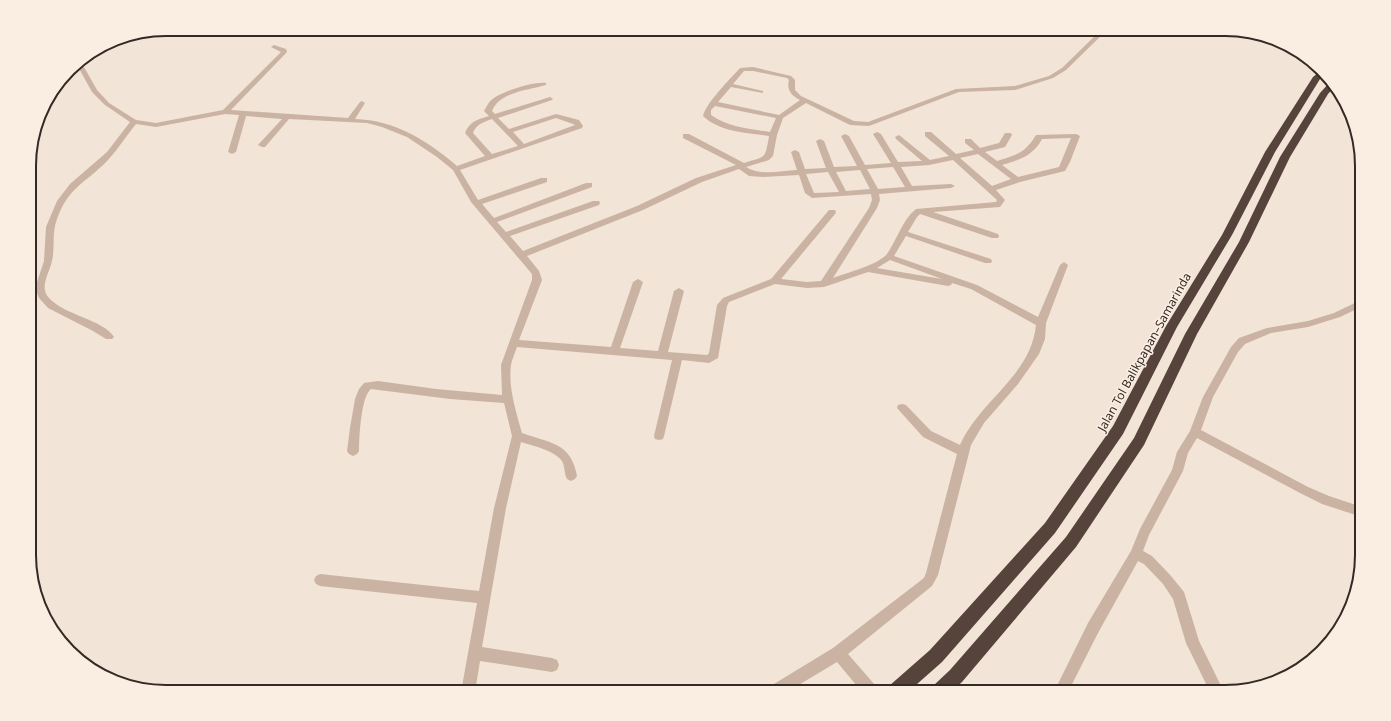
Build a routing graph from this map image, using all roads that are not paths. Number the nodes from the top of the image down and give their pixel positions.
1 (1098, 36) edge
2 (274, 48) dead end
3 (81, 67) edge
4 (1319, 76) edge
5 (544, 84) dead end
6 (730, 85) junction
7 (1329, 88) edge
8 (761, 92) dead end
9 (550, 99) dead end
10 (805, 100) junction
11 (362, 103) dead end
12 (713, 103) junction
13 (225, 112) junction
14 (243, 114) junction
15 (494, 117) junction
16 (780, 117) junction
17 (287, 118) junction
18 (351, 120) junction
19 (134, 122) junction
20 (509, 131) junction
21 (877, 134) dead end
22 (928, 134) dead end
23 (773, 135) junction
24 (1008, 135) dead end
25 (686, 136) dead end
26 (845, 136) dead end
27 (900, 137) dead end
28 (820, 141) dead end
29 (968, 142) dead end
30 (262, 146) dead end
31 (522, 146) junction
32 (979, 151) junction
33 (232, 152) dead end
34 (794, 152) dead end
35 (490, 157) junction
36 (954, 157) junction
37 (929, 163) junction
38 (996, 164) junction
39 (741, 165) junction
40 (895, 165) junction
41 (862, 167) junction
42 (456, 169) junction
43 (831, 170) junction
44 (801, 172) junction
45 (544, 180) dead end
46 (1017, 180) junction
47 (588, 185) dead end
48 (951, 186) dead end
49 (910, 189) junction
50 (991, 189) junction
51 (875, 191) junction
52 (844, 194) junction
53 (477, 203) junction
54 (596, 203) dead end
55 (919, 211) junction
56 (832, 212) dead end
57 (493, 221) junction
58 (904, 233) junction
59 (505, 235) junction
60 (995, 236) dead end
61 (522, 255) junction
62 (889, 257) junction
63 (988, 261) dead end
64 (1064, 266) dead end
65 (868, 269) junction
66 (774, 281) junction
67 (638, 282) dead end
68 (824, 284) junction
69 (974, 287) junction
70 (679, 291) dead end
71 (1355, 306) edge
72 (1041, 323) junction
73 (109, 337) dead end
74 (512, 343) junction
75 (614, 352) junction
76 (662, 355) junction
77 (678, 357) junction
78 (508, 399) junction
79 (902, 408) dead end
80 (1195, 432) junction
81 (517, 436) junction
82 (659, 436) dead end
83 (353, 450) dead end
84 (964, 452) junction
85 (572, 476) dead end
86 (1355, 510) edge
87 (1136, 554) junction
88 (320, 580) dead end
89 (485, 598) junction
90 (475, 653) junction
91 (838, 653) junction
92 (552, 665) dead end
93 (469, 685) edge
94 (785, 685) edge
95 (866, 685) edge
96 (903, 685) edge
97 (946, 685) edge
98 (1064, 685) edge
99 (1214, 685) edge

1 - 10 street
2 - 13 street
3 - 19 street
4 - 96 highway, Jalan Tol Balikpapan–Samarinda
5 - 15 street
6 - 8 street
6 - 10 street
6 - 12 street
7 - 97 highway
9 - 15 street
10 - 16 street
11 - 18 street
12 - 16 street
12 - 23 street
13 - 14 street
13 - 19 street
14 - 17 street
14 - 33 street
15 - 20 street
15 - 35 street
16 - 23 street
17 - 18 street
17 - 30 street
18 - 42 street
19 - 73 street
20 - 31 street
20 - 31 street
21 - 40 street
22 - 36 street
23 - 39 street
24 - 32 street
25 - 39 street
26 - 41 street
27 - 37 street
28 - 43 street
29 - 32 street
31 - 35 street
32 - 36 street
32 - 38 street
34 - 44 street
35 - 42 street
36 - 37 street
36 - 50 street
37 - 40 street
38 - 46 street
38 - 46 street
39 - 44 street
39 - 61 street
40 - 41 street
40 - 49 street
41 - 43 street
41 - 51 street
42 - 53 street
43 - 44 street
43 - 52 street
44 - 52 street
45 - 53 street
46 - 50 street
47 - 57 street
48 - 49 street
49 - 51 street
50 - 55 street
51 - 52 street
51 - 68 street
53 - 57 street
54 - 59 street
55 - 58 street
55 - 60 street
56 - 66 street
57 - 59 street
58 - 62 street
58 - 63 street
59 - 61 street
61 - 74 street
62 - 65 street
62 - 69 street
64 - 72 street
65 - 68 street
65 - 69 street
66 - 68 street
66 - 77 street
67 - 75 street
69 - 72 street
70 - 76 street
71 - 80 street
72 - 84 street
74 - 75 street
74 - 78 street
75 - 76 street
76 - 77 street
77 - 82 street
78 - 81 street
78 - 83 street
79 - 84 street
80 - 86 street
80 - 87 street
81 - 85 street
81 - 89 street
84 - 91 street
87 - 98 street
87 - 99 street
88 - 89 street
89 - 90 street
90 - 92 street
90 - 93 street
91 - 94 street
91 - 95 street

